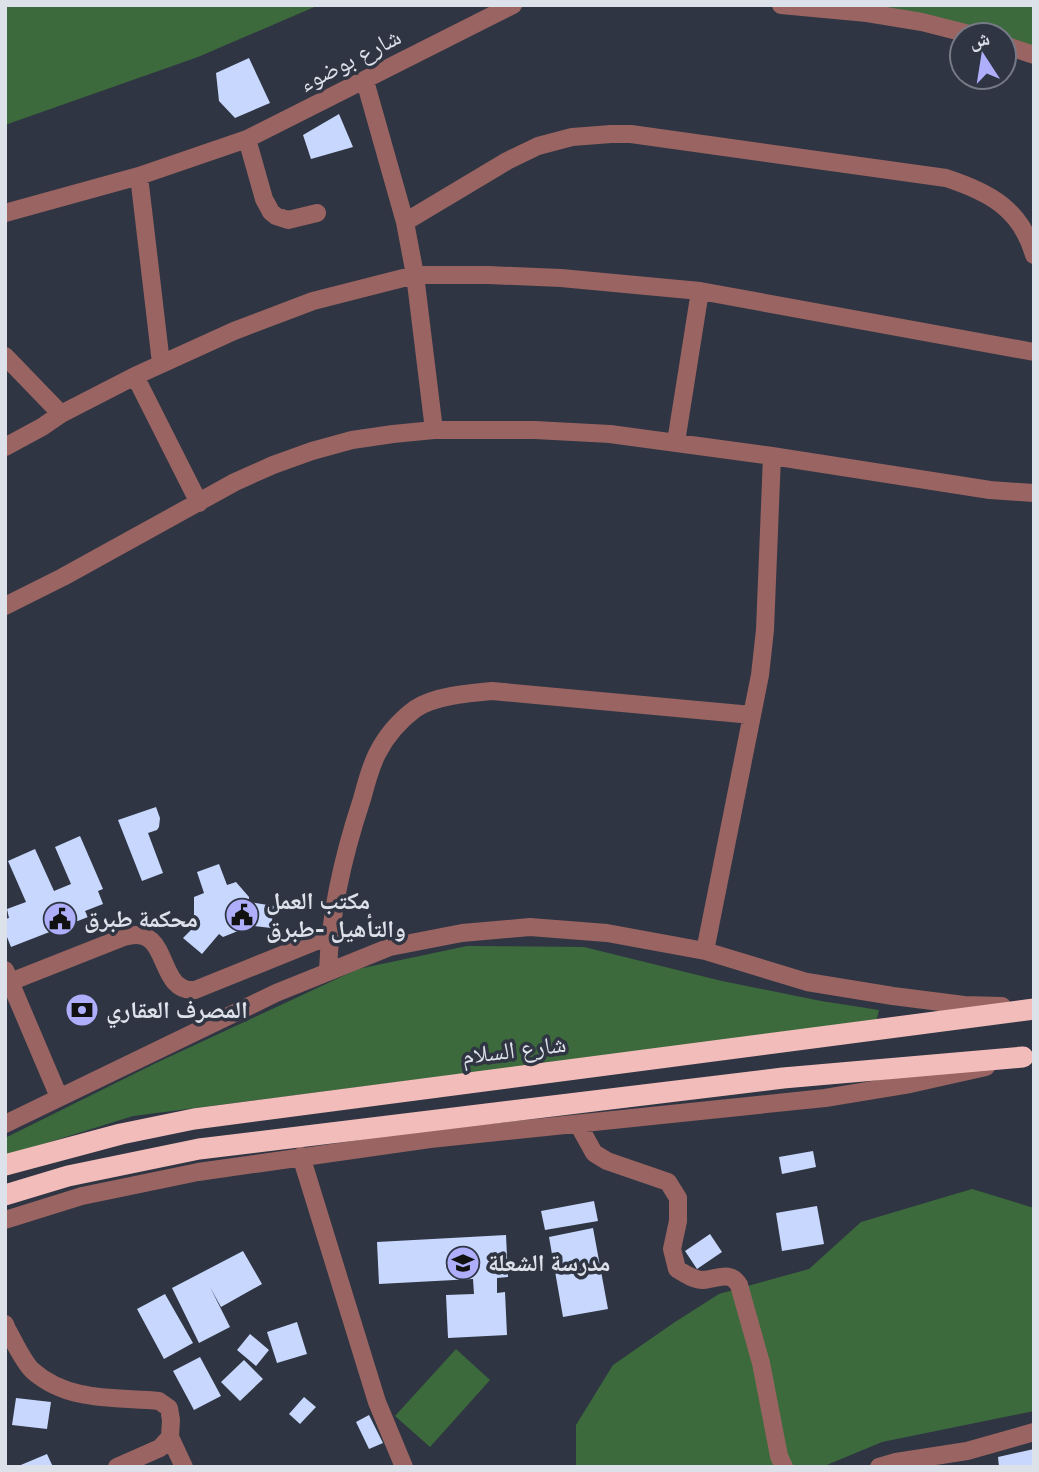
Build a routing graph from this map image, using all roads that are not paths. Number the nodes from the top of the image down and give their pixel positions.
1 (513, 5) edge
2 (781, 5) edge
3 (948, 29) edge
4 (365, 81) junction
5 (247, 139) junction
6 (139, 176) junction
7 (317, 212) dead end
8 (5, 213) edge
9 (405, 222) junction
10 (1034, 255) edge
11 (415, 275) junction
12 (700, 291) junction
13 (1034, 352) edge
14 (5, 356) edge
15 (161, 363) junction
16 (135, 376) junction
17 (61, 414) junction
18 (434, 430) junction
19 (676, 442) junction
20 (5, 447) edge
21 (772, 456) junction
22 (1034, 493) edge
23 (199, 503) junction
24 (5, 606) edge
25 (752, 715) junction
26 (330, 936) junction
27 (705, 951) junction
28 (328, 971) junction
29 (8, 976) edge
30 (1034, 1008) edge
31 (1023, 1057) joint
32 (59, 1097) junction
33 (5, 1124) edge
34 (578, 1124) junction
35 (300, 1156) junction
36 (5, 1165) edge
37 (5, 1195) edge
38 (5, 1220) edge
39 (5, 1324) edge
40 (1034, 1432) edge
41 (170, 1437) junction
42 (966, 1459) edge
43 (891, 1465) edge
44 (403, 1466) edge
45 (117, 1467) edge
46 (184, 1467) edge
47 (784, 1467) edge

1 - 4 street, شارع بوضوء
2 - 3 street
4 - 5 street, شارع بوضوء
4 - 9 street
5 - 6 street, شارع بوضوء
5 - 7 street
6 - 8 street, شارع بوضوء
6 - 15 street
9 - 10 street
9 - 11 street
11 - 12 street
11 - 15 street
11 - 18 street
12 - 13 street
12 - 19 street
14 - 17 street
15 - 16 street
16 - 17 street
16 - 23 street
17 - 20 street
18 - 19 street
18 - 23 street
19 - 21 street
21 - 22 street
21 - 25 street
23 - 24 street
25 - 26 street
25 - 27 street
26 - 28 street
26 - 29 street
27 - 28 street
27 - 30 street
28 - 32 street
29 - 32 street
30 - 36 highway, شارع السلام
31 - 34 street
31 - 37 highway
32 - 33 street
34 - 35 street
34 - 47 street
35 - 38 street
35 - 44 street
39 - 41 street
40 - 42 street
41 - 45 street
41 - 46 street
42 - 43 street

